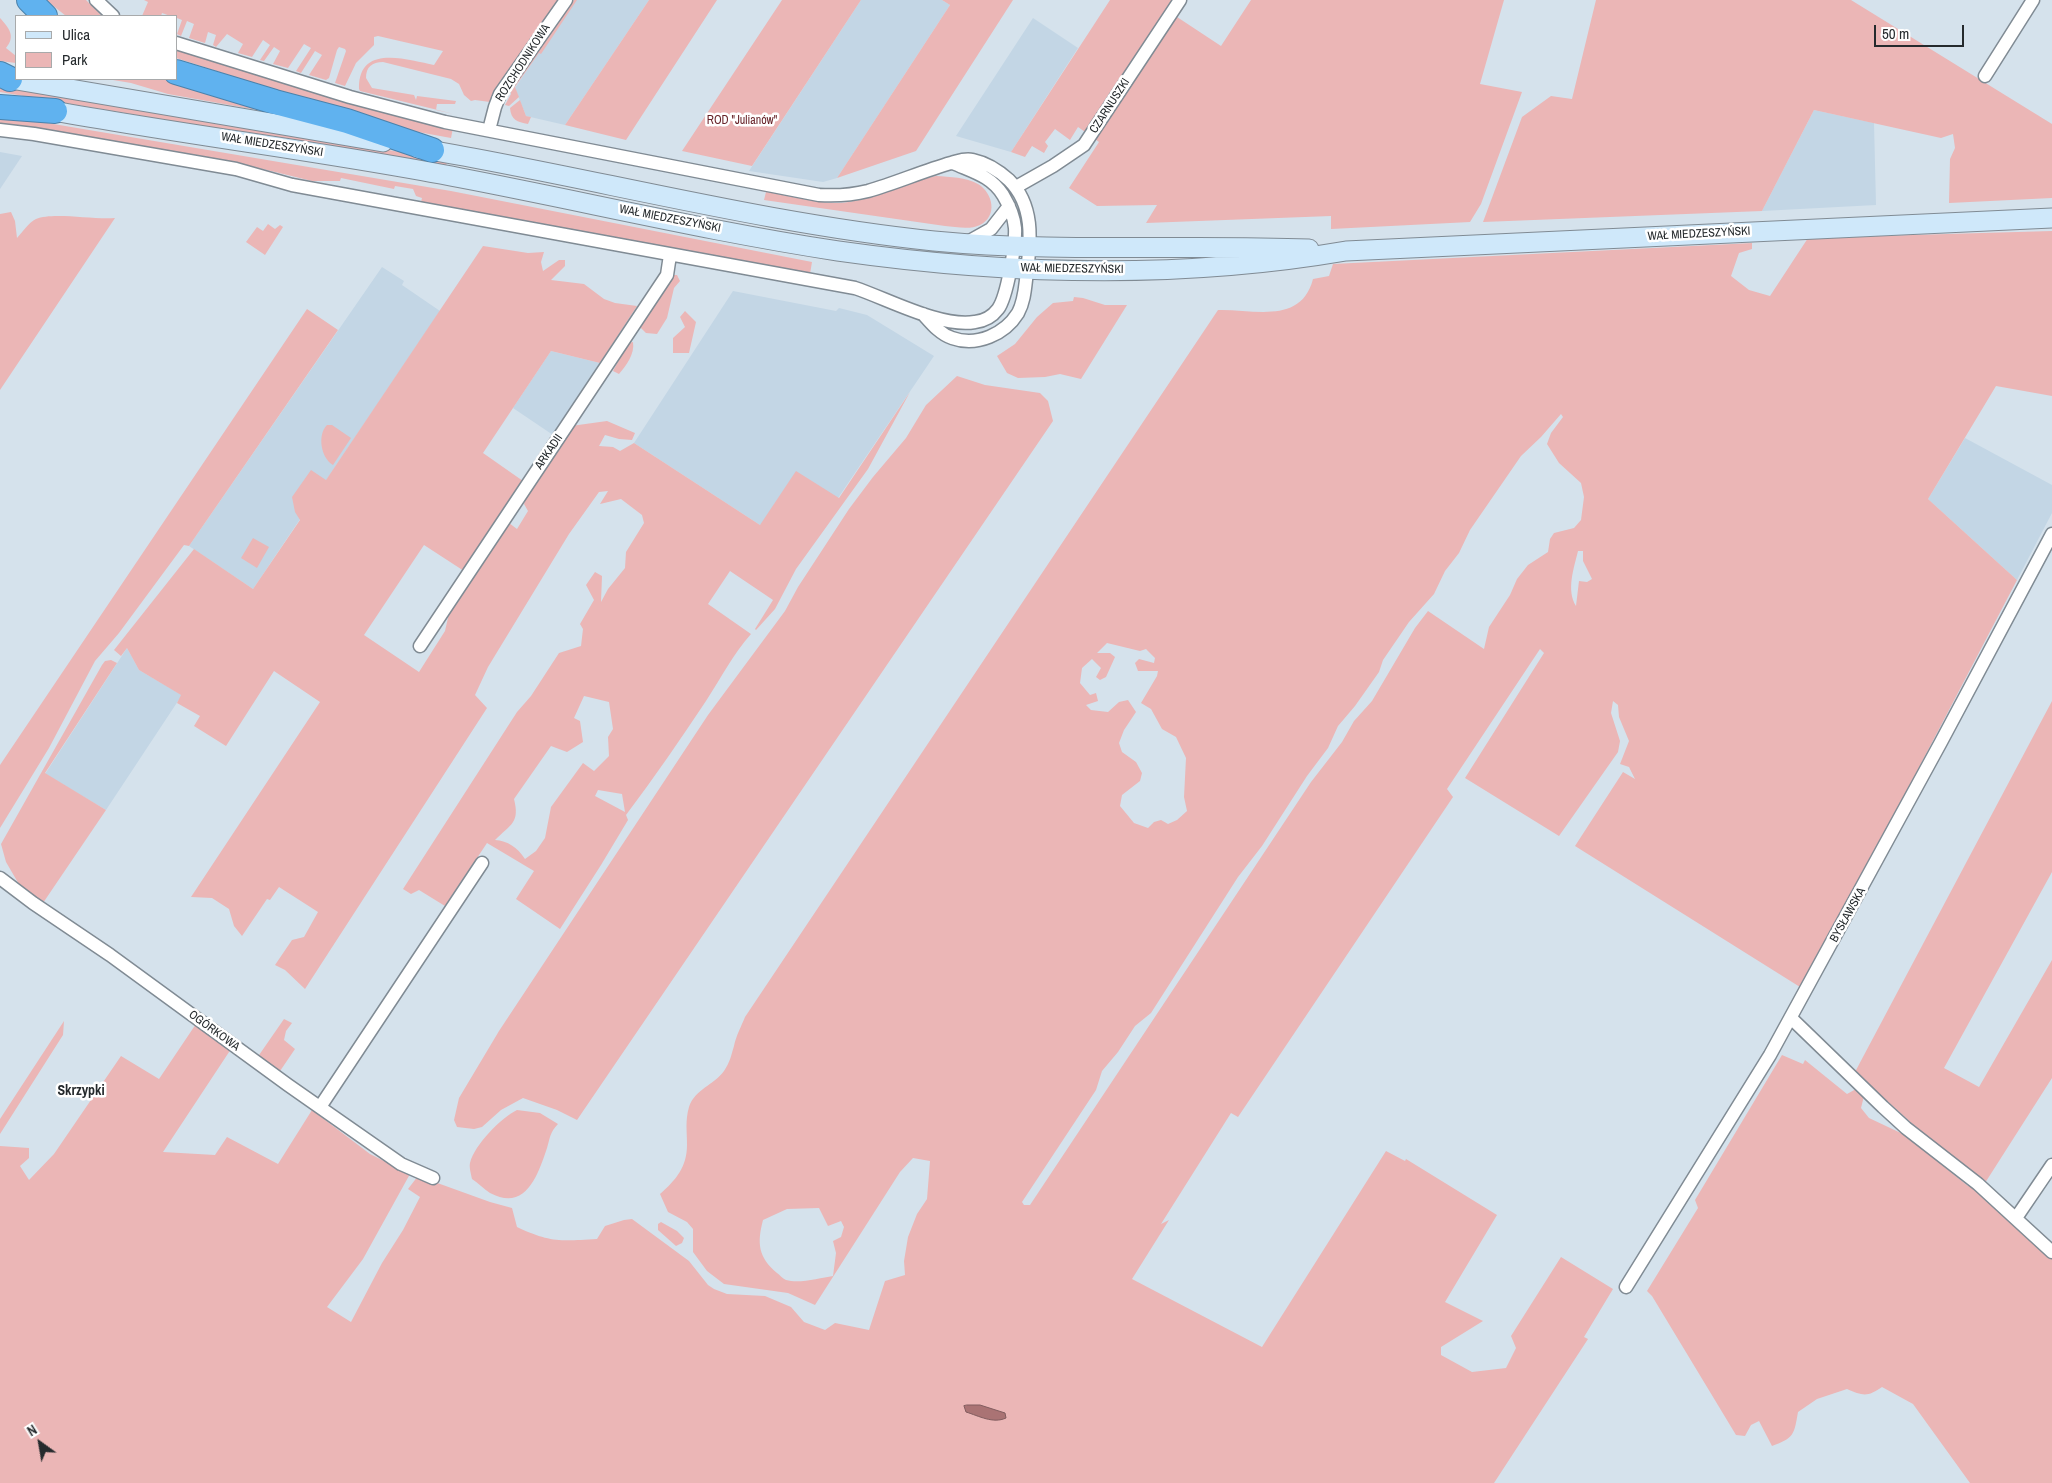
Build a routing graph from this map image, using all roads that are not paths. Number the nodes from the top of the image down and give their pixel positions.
1 (30, 0) edge
2 (96, 0) edge
3 (566, 0) edge
4 (1180, 0) edge
5 (2034, 0) edge
6 (44, 15) edge
7 (113, 15) edge
8 (178, 44) edge
9 (178, 73) edge
10 (1985, 76) dead end
11 (26, 80) edge
12 (0, 100) edge
13 (0, 107) edge
14 (55, 111) junction
15 (0, 130) edge
16 (489, 130) junction
17 (432, 150) junction
18 (953, 163) junction
19 (1016, 187) junction
20 (1009, 206) junction
21 (2052, 218) edge
22 (964, 244) junction
23 (1022, 247) junction
24 (1346, 251) junction
25 (670, 255) junction
26 (1019, 269) junction
27 (923, 314) junction
28 (2052, 534) edge
29 (420, 646) dead end
30 (482, 863) dead end
31 (0, 878) edge
32 (1791, 1018) junction
33 (320, 1107) junction
34 (2052, 1165) edge
35 (433, 1178) dead end
36 (2016, 1218) junction
37 (2051, 1251) edge
38 (1626, 1287) dead end

1 - 6 highway
2 - 7 street
3 - 16 street, ROZCHODNIKOWA
4 - 19 street, CZARNUSZKI
5 - 10 street
8 - 16 street
9 - 17 highway
11 - 17 main road, WAŁ MIEDZESZYŃSKI
12 - 14 main road, WAŁ MIEDZESZYŃSKI
13 - 14 highway
14 - 26 main road, WAŁ MIEDZESZYŃSKI
15 - 25 street
16 - 18 street
17 - 22 main road, WAŁ MIEDZESZYŃSKI
18 - 19 street
18 - 20 street
19 - 23 street
20 - 22 street
20 - 23 street
21 - 24 main road, WAŁ MIEDZESZYŃSKI
22 - 23 main road, WAŁ MIEDZESZYŃSKI
23 - 24 main road, WAŁ MIEDZESZYŃSKI
23 - 26 street
23 - 26 street
24 - 26 main road, WAŁ MIEDZESZYŃSKI
25 - 27 street
25 - 29 street, ARKADII
26 - 27 street
26 - 27 street
28 - 32 street, BYSŁAWSKA
30 - 33 street
31 - 33 street, OGÓRKOWA
32 - 36 street
32 - 38 street, BYSŁAWSKA
33 - 35 street, OGÓRKOWA
34 - 36 street
36 - 37 street

